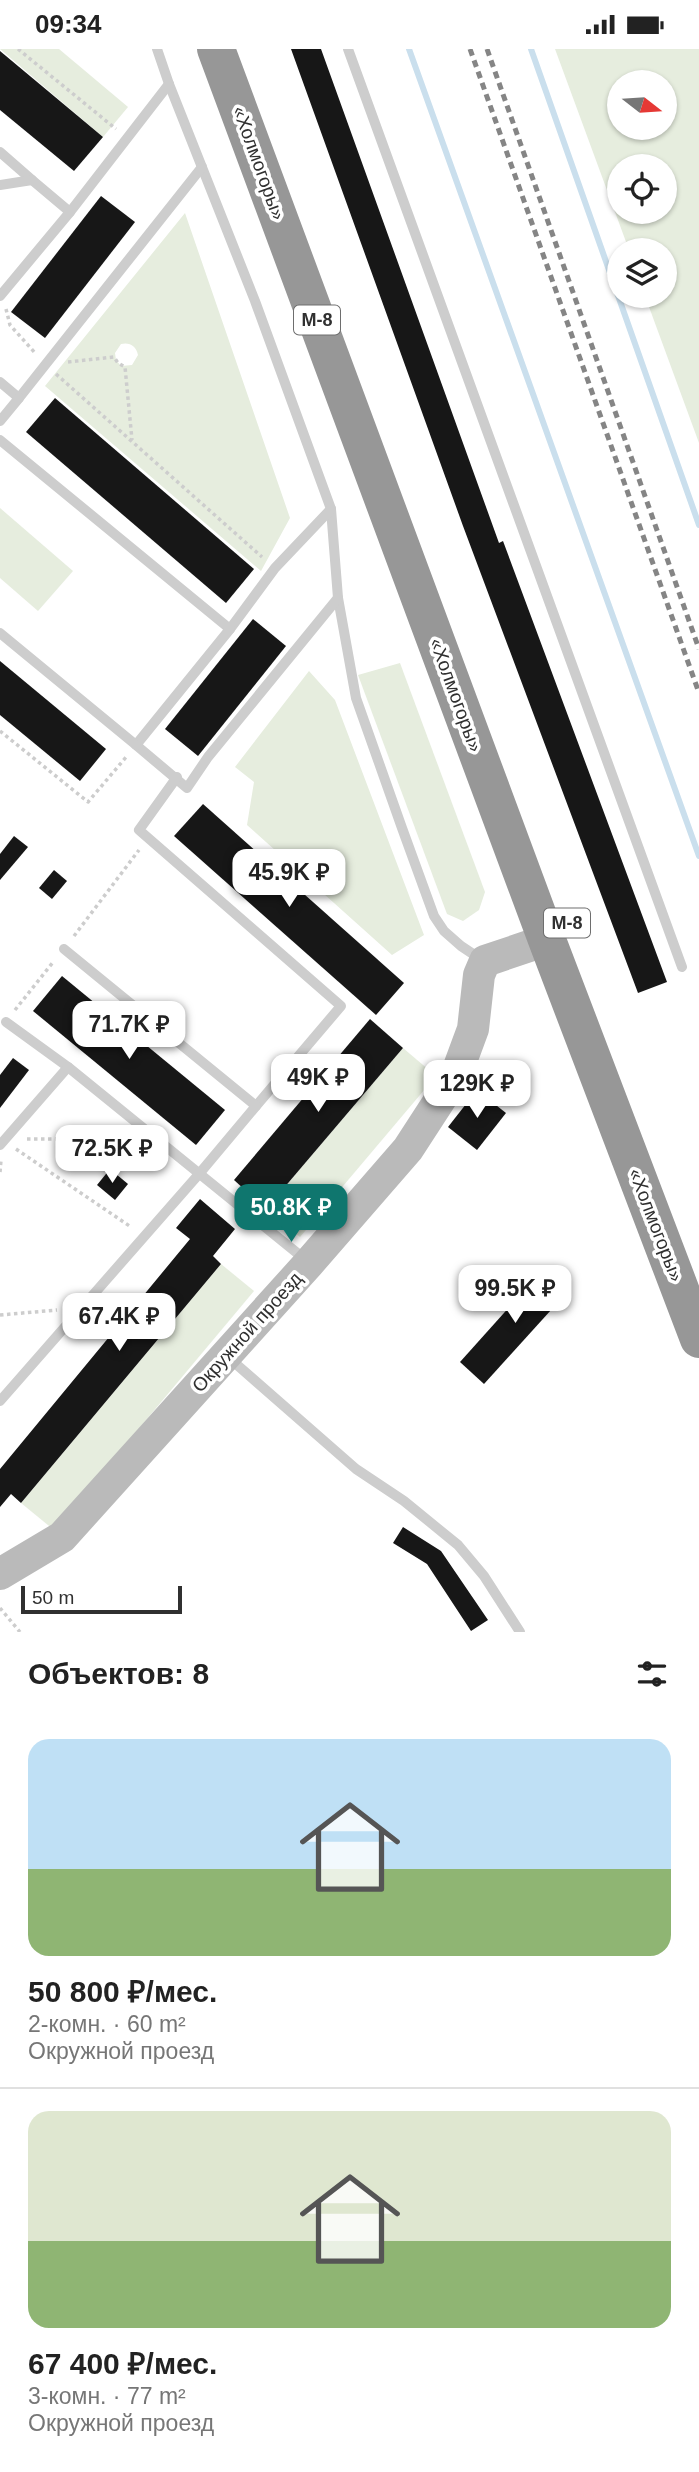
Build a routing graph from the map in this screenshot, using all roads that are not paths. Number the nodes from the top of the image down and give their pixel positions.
1 (157, 49) edge
2 (216, 49) edge
3 (244, 49) edge
4 (348, 49) edge
5 (169, 84) junction
6 (0, 152) edge
7 (202, 167) junction
8 (32, 180) junction
9 (0, 185) edge
10 (69, 212) junction
11 (1, 295) edge
12 (0, 382) edge
13 (19, 398) junction
14 (0, 421) edge
15 (0, 440) edge
16 (331, 509) junction
17 (338, 598) junction
18 (230, 629) junction
19 (0, 633) edge
20 (136, 745) junction
21 (177, 777) junction
22 (547, 940) junction
23 (64, 949) road end
24 (485, 961) junction
25 (682, 967) dead end
26 (6, 1022) road end
27 (68, 1067) junction
28 (256, 1106) junction
29 (2, 1143) edge
30 (199, 1174) junction
31 (309, 1263) junction
32 (699, 1267) edge
33 (699, 1339) edge
34 (226, 1355) junction
35 (0, 1401) edge
36 (0, 1574) edge
37 (520, 1632) edge

1 - 5 lane
2 - 22 highway, «Холмогоры» / М-8
3 - 32 highway, «Холмогоры» / М-8
4 - 25 lane
5 - 7 lane
5 - 10 lane
6 - 8 lane
7 - 13 lane
7 - 16 lane
8 - 9 lane
8 - 10 lane
10 - 11 lane
12 - 13 lane
13 - 14 lane
15 - 18 lane
16 - 17 lane
16 - 18 lane
17 - 21 lane
17 - 24 lane
18 - 20 lane
19 - 20 lane
20 - 21 lane
21 - 28 lane
22 - 24 street
22 - 33 highway, «Холмогоры» / М-8
23 - 28 lane
24 - 31 street, Окружной проезд
26 - 27 lane
27 - 29 lane
27 - 30 lane
28 - 30 lane
30 - 31 lane
30 - 35 lane
31 - 34 street, Окружной проезд
34 - 36 street, Окружной проезд
34 - 37 lane

